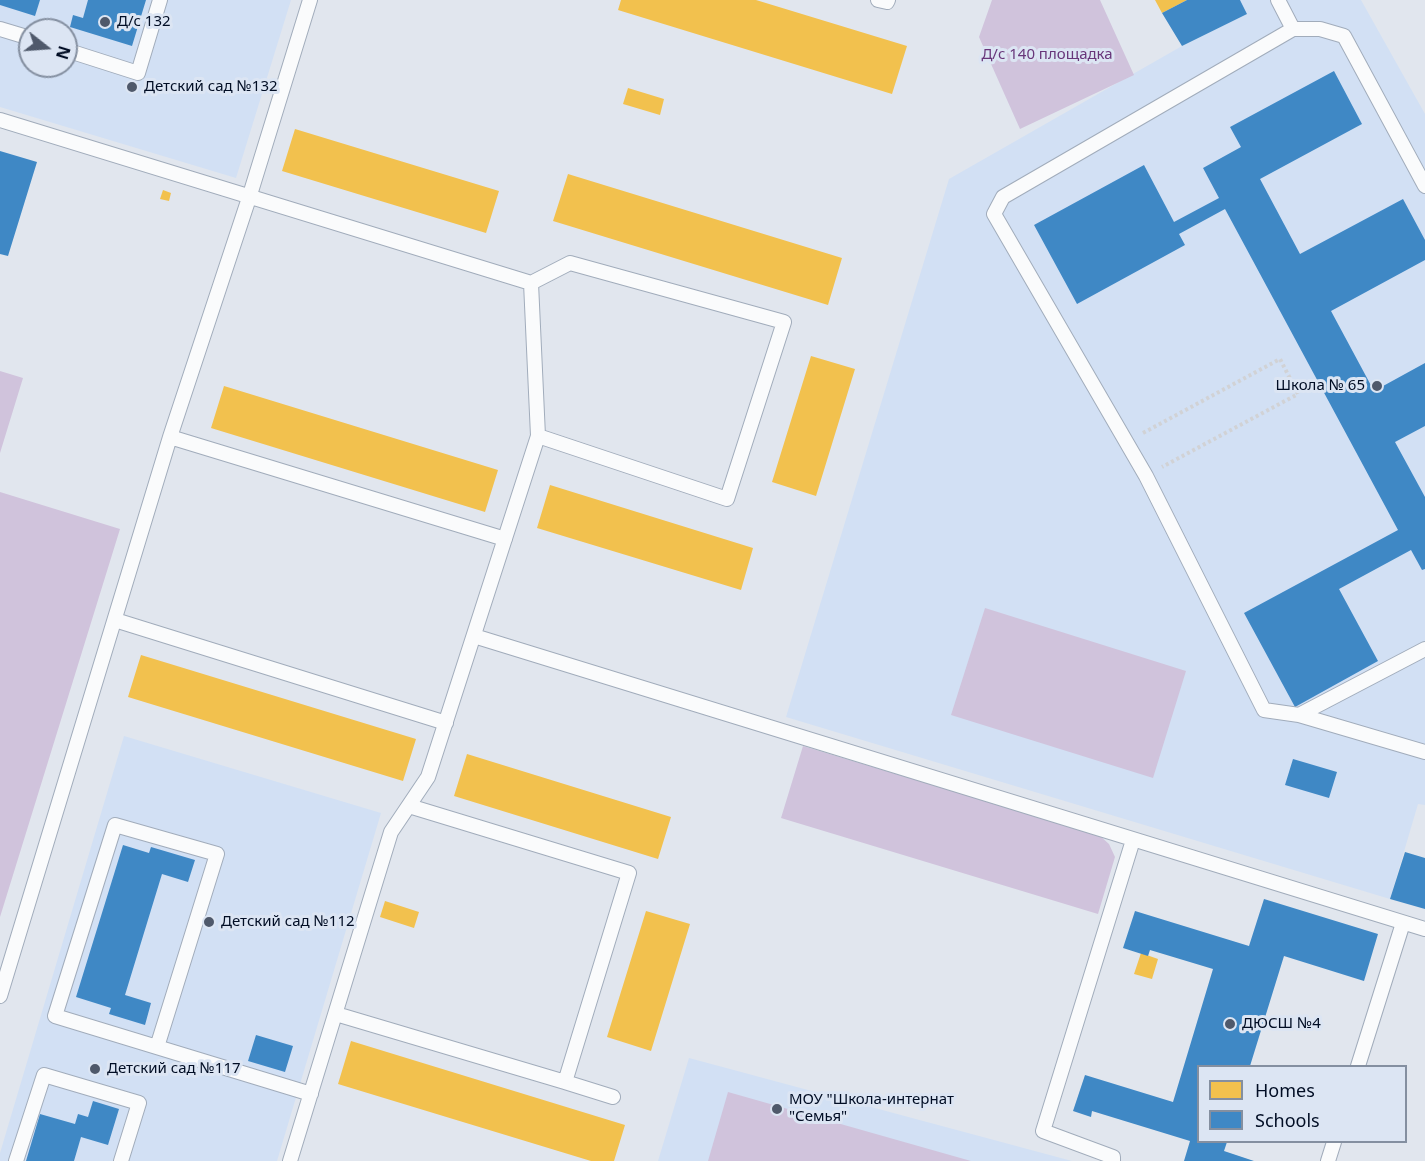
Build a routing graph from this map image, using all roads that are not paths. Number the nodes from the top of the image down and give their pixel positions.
1 (160, 0) edge
2 (310, 0) edge
3 (878, 0) edge
4 (888, 0) edge
5 (1278, 0) edge
6 (0, 29) edge
7 (1293, 29) junction
8 (18, 34) edge
9 (78, 54) edge
10 (0, 120) edge
11 (1425, 186) edge
12 (249, 198) junction
13 (531, 282) junction
14 (538, 436) junction
15 (170, 437) junction
16 (505, 539) junction
17 (115, 620) junction
18 (474, 636) junction
19 (1425, 649) edge
20 (1299, 715) junction
21 (446, 723) junction
22 (1425, 752) edge
23 (409, 806) junction
24 (1133, 840) junction
25 (1403, 923) junction
26 (1425, 929) edge
27 (0, 996) edge
28 (336, 1014) junction
29 (157, 1047) junction
30 (1358, 1065) edge
31 (565, 1082) junction
32 (311, 1094) junction
33 (613, 1097) dead end
34 (1334, 1143) edge
35 (16, 1161) edge
36 (121, 1161) edge
37 (290, 1161) edge
38 (1113, 1161) edge
39 (1328, 1161) edge

1 - 9 lane
2 - 12 lane
3 - 4 lane
5 - 7 lane
6 - 8 lane
7 - 11 lane
7 - 20 lane
10 - 12 lane
12 - 13 lane
12 - 15 lane
13 - 14 lane
13 - 14 lane
14 - 16 lane
15 - 16 lane
15 - 17 lane
16 - 18 lane
17 - 21 lane
17 - 27 lane
18 - 21 lane
18 - 24 lane
19 - 20 lane
20 - 22 lane
21 - 23 lane
23 - 28 lane
23 - 31 lane
24 - 25 lane
24 - 38 lane
25 - 26 lane
25 - 30 lane
28 - 31 lane
28 - 32 lane
29 - 29 lane
29 - 32 lane
31 - 33 lane
32 - 37 lane
34 - 39 lane
35 - 36 lane

